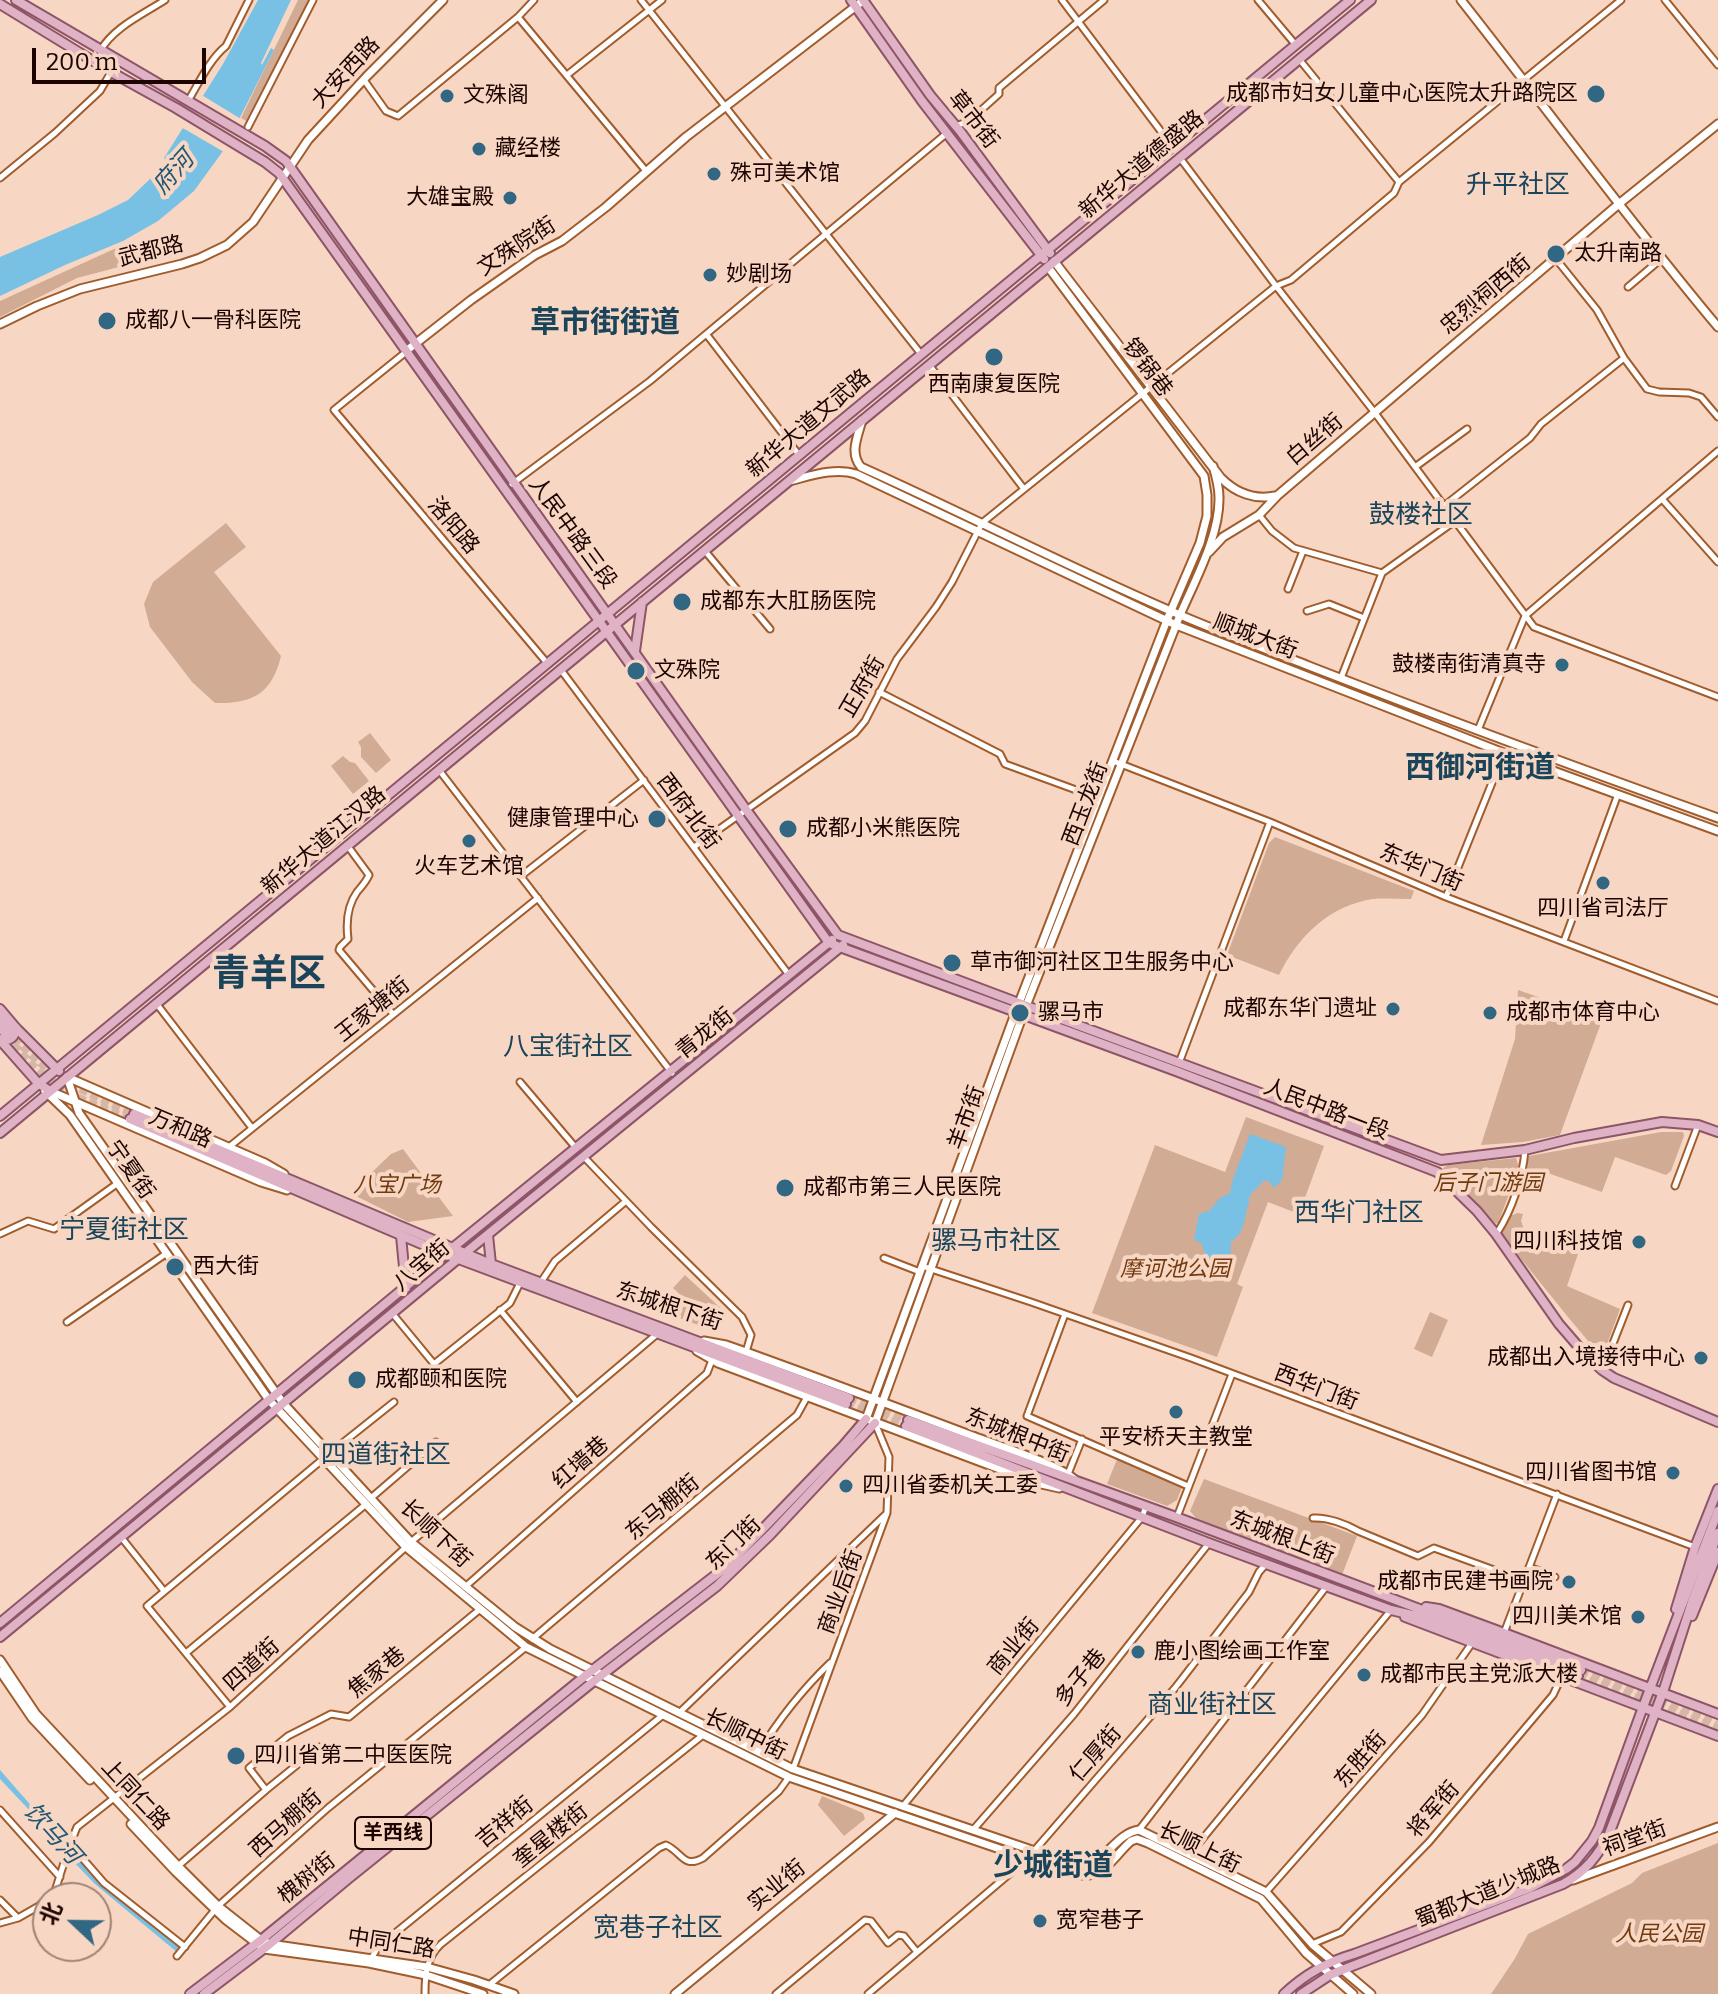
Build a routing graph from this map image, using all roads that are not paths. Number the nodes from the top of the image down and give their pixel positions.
1 (16, 0) edge
2 (165, 0) edge
3 (249, 0) edge
4 (313, 0) edge
5 (443, 0) edge
6 (534, 0) edge
7 (641, 0) edge
8 (662, 0) edge
9 (863, 0) edge
10 (1062, 0) edge
11 (1104, 0) edge
12 (1258, 0) edge
13 (1350, 0) edge
14 (1371, 0) edge
15 (1461, 0) edge
16 (1621, 0) edge
17 (1665, 0) edge
18 (0, 4) edge
19 (853, 4) edge
20 (649, 10) junction
21 (518, 17) junction
22 (1078, 21) junction
23 (1296, 45) junction
24 (100, 51) junction
25 (1299, 59) junction
26 (1718, 65) edge
27 (111, 72) junction
28 (567, 75) junction
29 (1523, 79) junction
30 (364, 80) junction
31 (190, 102) junction
32 (726, 107) junction
33 (1718, 124) edge
34 (956, 126) junction
35 (248, 127) dead end
36 (947, 133) junction
37 (1173, 147) junction
38 (1180, 158) junction
39 (290, 166) junction
40 (646, 171) junction
41 (282, 177) junction
42 (0, 178) edge
43 (1399, 182) junction
44 (1620, 203) junction
45 (826, 233) junction
46 (1045, 252) junction
47 (1556, 259) junction
48 (1661, 259) junction
49 (1051, 264) junction
50 (1276, 286) junction
51 (1628, 287) dead end
52 (0, 324) edge
53 (1718, 327) edge
54 (707, 335) junction
55 (414, 344) junction
56 (406, 351) junction
57 (921, 354) junction
58 (1624, 358) junction
59 (929, 365) junction
60 (1152, 387) junction
61 (1144, 394) junction
62 (1375, 413) junction
63 (1718, 417) edge
64 (862, 420) junction
65 (1467, 429) dead end
66 (1718, 451) edge
67 (799, 455) junction
68 (1213, 466) junction
69 (1415, 467) junction
70 (788, 481) junction
71 (514, 482) junction
72 (505, 489) junction
73 (1024, 489) junction
74 (1207, 495) joint
75 (1278, 495) junction
76 (1662, 499) junction
77 (1444, 506) junction
78 (1259, 515) junction
79 (1455, 521) junction
80 (982, 523) junction
81 (978, 532) junction
82 (705, 550) junction
83 (1303, 551) junction
84 (1205, 557) junction
85 (1718, 562) edge
86 (1382, 573) junction
87 (1288, 589) dead end
88 (642, 602) junction
89 (1171, 611) junction
90 (1307, 611) dead end
91 (1180, 615) junction
92 (1525, 616) junction
93 (603, 617) junction
94 (1364, 618) junction
95 (1167, 620) junction
96 (1176, 625) junction
97 (611, 627) junction
98 (770, 629) dead end
99 (635, 652) junction
100 (547, 663) junction
101 (560, 669) junction
102 (1341, 678) junction
103 (879, 692) junction
104 (1718, 697) edge
105 (1478, 731) junction
106 (1504, 753) junction
107 (1117, 762) junction
108 (439, 769) junction
109 (644, 780) junction
110 (1618, 793) junction
111 (1098, 798) junction
112 (742, 813) junction
113 (1718, 818) edge
114 (1270, 822) junction
115 (1718, 831) edge
116 (347, 845) junction
117 (694, 847) junction
118 (521, 876) junction
119 (1446, 897) junction
120 (538, 898) junction
121 (838, 935) junction
122 (849, 939) junction
123 (1564, 941) junction
124 (829, 943) junction
125 (841, 947) junction
126 (789, 975) junction
127 (1718, 1001) edge
128 (156, 1003) junction
129 (1022, 1005) junction
130 (0, 1009) edge
131 (393, 1014) junction
132 (1019, 1014) junction
133 (0, 1018) edge
134 (5, 1033) edge
135 (1177, 1067) junction
136 (56, 1069) junction
137 (671, 1071) junction
138 (67, 1077) junction
139 (42, 1080) junction
140 (678, 1080) junction
141 (520, 1082) dead end
142 (51, 1090) junction
143 (75, 1102) junction
144 (0, 1116) edge
145 (132, 1116) tunnel mouth
146 (1698, 1125) junction
147 (252, 1128) junction
148 (1718, 1132) edge
149 (0, 1133) edge
150 (229, 1147) junction
151 (577, 1148) junction
152 (1525, 1150) junction
153 (584, 1157) junction
154 (1441, 1160) junction
155 (1437, 1172) junction
156 (118, 1183) junction
157 (1675, 1186) dead end
158 (300, 1189) junction
159 (626, 1201) junction
160 (0, 1234) edge
161 (1496, 1234) junction
162 (488, 1235) junction
163 (401, 1236) junction
164 (453, 1248) junction
165 (167, 1253) junction
166 (445, 1254) junction
167 (462, 1256) junction
168 (884, 1258) dead end
169 (491, 1264) junction
170 (925, 1269) junction
171 (541, 1282) junction
172 (520, 1283) junction
173 (406, 1288) junction
174 (1628, 1305) dead end
175 (500, 1310) junction
176 (392, 1313) junction
177 (1065, 1314) junction
178 (67, 1322) dead end
179 (657, 1334) junction
180 (693, 1343) junction
181 (746, 1352) junction
182 (712, 1360) junction
183 (1602, 1370) junction
184 (1232, 1374) junction
185 (808, 1396) junction
186 (272, 1397) junction
187 (848, 1401) tunnel mouth
188 (878, 1401) junction
189 (394, 1402) dead end
190 (577, 1402) junction
191 (280, 1406) junction
192 (871, 1421) junction
193 (1718, 1422) edge
194 (1082, 1439) junction
195 (436, 1442) dead end
196 (326, 1456) junction
197 (1072, 1477) junction
198 (1188, 1486) junction
199 (1718, 1489) edge
200 (1073, 1491) junction
201 (1557, 1494) junction
202 (368, 1502) junction
203 (1146, 1506) junction
204 (1718, 1511) edge
205 (887, 1513) junction
206 (1142, 1517) junction
207 (1176, 1517) junction
208 (1313, 1518) dead end
209 (1718, 1533) edge
210 (121, 1537) junction
211 (1209, 1543) junction
212 (408, 1545) junction
213 (1695, 1547) junction
214 (1718, 1552) edge
215 (1267, 1563) junction
216 (1529, 1567) junction
217 (1555, 1577) dead end
218 (1524, 1581) junction
219 (1327, 1586) junction
220 (465, 1587) junction
221 (164, 1591) junction
222 (1405, 1603) junction
223 (479, 1610) junction
224 (1391, 1610) junction
225 (0, 1623) edge
226 (1504, 1633) junction
227 (0, 1637) edge
228 (532, 1639) junction
229 (1472, 1643) junction
230 (1666, 1645) junction
231 (526, 1647) junction
232 (1678, 1650) junction
233 (186, 1653) junction
234 (0, 1660) edge
235 (833, 1660) junction
236 (0, 1671) edge
237 (599, 1672) junction
238 (1561, 1678) junction
239 (590, 1679) junction
240 (1650, 1688) junction
241 (1663, 1692) junction
242 (230, 1707) junction
243 (1643, 1707) junction
244 (1655, 1712) junction
245 (679, 1713) junction
246 (1718, 1714) edge
247 (663, 1715) junction
248 (703, 1735) junction
249 (1718, 1736) edge
250 (319, 1747) dead end
251 (759, 1752) junction
252 (791, 1773) junction
253 (266, 1790) junction
254 (112, 1800) junction
255 (903, 1806) junction
256 (0, 1810) edge
257 (895, 1813) junction
258 (1718, 1827) edge
259 (973, 1830) junction
260 (1139, 1830) junction
261 (70, 1846) junction
262 (1034, 1851) junction
263 (1190, 1854) junction
264 (1027, 1858) junction
265 (178, 1866) junction
266 (60, 1877) junction
267 (1563, 1884) junction
268 (1266, 1892) junction
269 (0, 1900) edge
270 (217, 1908) junction
271 (18, 1918) junction
272 (0, 1923) edge
273 (263, 1944) junction
274 (1312, 1944) junction
275 (185, 1947) junction
276 (917, 1952) junction
277 (177, 1956) dead end
278 (371, 1959) junction
279 (1331, 1961) junction
280 (1320, 1966) junction
281 (1342, 1970) junction
282 (426, 1971) junction
283 (1330, 1975) junction
284 (489, 1985) junction
285 (190, 1994) edge
286 (204, 1994) edge
287 (425, 1994) edge
288 (483, 1994) edge
289 (514, 1994) edge
290 (675, 1994) edge
291 (776, 1994) edge
292 (868, 1994) edge
293 (1284, 1994) edge
294 (1301, 1994) edge
295 (1353, 1994) edge
296 (1371, 1994) edge

1 - 24 main road, 人民中路三段
2 - 24 street
3 - 31 street
4 - 35 street
5 - 30 main road, 大安西路
6 - 21 street
7 - 20 street
8 - 20 street
9 - 19 main road, 文殊院街
9 - 34 main road, 草市街
10 - 22 street
11 - 22 street
12 - 23 street
13 - 23 main road, 新华大道德盛路
14 - 25 main road, 新华大道德盛路
15 - 29 main road
16 - 29 street
17 - 26 street
18 - 27 main road, 人民中路三段
19 - 32 main road, 文殊院街
19 - 36 main road, 草市街
20 - 28 street
20 - 32 street
21 - 28 street
21 - 30 street
22 - 34 street
22 - 37 street
23 - 37 main road, 新华大道德盛路
24 - 27 street
24 - 31 main road, 人民中路三段
25 - 38 main road, 新华大道德盛路
25 - 43 street
27 - 41 main road, 人民中路三段
27 - 42 street
28 - 40 street
29 - 43 street
29 - 44 main road
30 - 39 main road, 大安西路
31 - 39 main road, 人民中路三段
32 - 40 main road, 文殊院街
32 - 45 street
33 - 44 main road, 忠烈祠西街
34 - 46 main road, 草市街
36 - 45 street
36 - 46 main road, 草市街
37 - 46 main road, 新华大道德盛路
38 - 49 main road, 新华大道德盛路
38 - 50 street
39 - 41 main road, 大安西路
39 - 55 main road, 人民中路三段
40 - 55 main road, 文殊院街
41 - 52 main road, 武都路
41 - 56 main road, 人民中路三段
43 - 50 street
44 - 47 main road, 忠烈祠西街
44 - 48 main road
45 - 54 street
45 - 57 street
46 - 49 main road, 草市街
46 - 57 main road, 新华大道文武路
47 - 58 street
47 - 62 main road, 忠烈祠西街
48 - 51 street
48 - 53 main road
49 - 59 main road, 新华大道文武路
49 - 60 main road, 锣锅巷
49 - 61 main road, 锣锅巷
50 - 60 street
50 - 62 street
54 - 67 street
54 - 71 street
55 - 56 main road, 文殊院街
55 - 71 main road, 人民中路三段
56 - 72 main road, 人民中路三段
56 - 100 street, 洛阳路
57 - 67 main road, 新华大道文武路
58 - 63 street
58 - 77 street
59 - 64 main road, 新华大道文武路
59 - 73 street
60 - 61 street
60 - 68 main road, 锣锅巷
61 - 73 street
61 - 74 main road, 锣锅巷
62 - 69 street
62 - 75 main road, 白丝街
64 - 70 main road, 新华大道文武路
64 - 80 main road, 顺城大街
65 - 69 street
66 - 76 street
67 - 93 main road, 新华大道文武路
68 - 75 main road, 白丝街
68 - 84 main road, 西玉龙街
69 - 77 street
70 - 81 main road, 顺城大街
70 - 82 main road, 新华大道文武路
71 - 72 street
71 - 93 main road, 人民中路三段
72 - 93 main road, 人民中路三段
73 - 80 street
74 - 89 main road, 西玉龙街
75 - 78 main road, 白丝街
76 - 85 street
76 - 92 street
77 - 79 street
78 - 83 street
78 - 84 main road, 白丝街
79 - 86 street
79 - 92 street
80 - 81 street, 正府街
80 - 89 main road, 顺城大街
81 - 95 main road, 顺城大街
81 - 103 street, 正府街
82 - 88 main road, 新华大道文武路
82 - 98 street
83 - 86 street
83 - 87 street
84 - 91 main road, 西玉龙街
86 - 94 street
88 - 97 main road, 新华大道文武路
88 - 99 main road
89 - 91 main road, 顺城大街
89 - 95 main road, 西玉龙街
90 - 94 street
91 - 96 main road, 西玉龙街
91 - 102 main road, 顺城大街
92 - 104 street
92 - 105 street
93 - 97 main road, 人民中路三段
93 - 100 main road, 新华大道江汉路
94 - 102 street
95 - 96 main road, 顺城大街
95 - 107 main road, 西玉龙街
96 - 106 main road, 顺城大街
96 - 107 main road, 西玉龙街
97 - 99 main road, 人民中路三段
97 - 101 main road, 新华大道江汉路
97 - 112 main road, 人民中路三段
99 - 112 main road, 人民中路三段
100 - 136 main road, 新华大道江汉路
101 - 108 main road, 新华大道江汉路
101 - 109 street, 西府北街
102 - 105 main road, 顺城大街
103 - 111 street
103 - 112 street, 正府街
105 - 113 main road, 顺城大街
106 - 110 main road, 顺城大街
106 - 119 street
107 - 111 main road, 西玉龙街
107 - 114 street, 东华门街
107 - 129 main road, 西玉龙街
108 - 116 main road, 新华大道江汉路
108 - 118 street
109 - 117 street, 西府北街
109 - 118 street
110 - 115 main road, 顺城大街
110 - 123 street
111 - 129 main road, 西玉龙街
112 - 117 street, 正府街
112 - 121 main road, 人民中路三段
112 - 124 main road, 人民中路三段
114 - 119 street, 东华门街
114 - 135 street
116 - 128 main road, 新华大道江汉路
116 - 131 street
117 - 126 street, 西府北街
118 - 120 street
119 - 123 street, 东华门街
120 - 131 street, 王家塘街
120 - 137 street
121 - 122 main road
121 - 124 main road, 青龙街
122 - 125 main road, 青龙街
122 - 129 main road, 人民中路一段
123 - 127 street, 东华门街
124 - 125 main road
124 - 126 main road, 青龙街
125 - 132 main road, 人民中路一段
125 - 140 main road, 青龙街
126 - 137 main road, 青龙街
128 - 138 main road, 新华大道江汉路
128 - 147 street
129 - 132 main road, 羊市街
129 - 135 main road, 人民中路一段
130 - 134 main road
131 - 147 street, 王家塘街
132 - 135 main road, 人民中路一段
132 - 170 main road, 羊市街
133 - 134 main road
134 - 136 main road
134 - 139 main road
135 - 154 main road, 人民中路一段
135 - 155 main road, 人民中路一段
136 - 138 main road
136 - 139 main road, 新华大道江汉路
137 - 140 street
137 - 151 main road, 青龙街
138 - 142 main road, 新华大道江汉路
138 - 143 main road, 宁夏街
138 - 150 main road, 万和路
139 - 142 main road
139 - 144 main road, 新华大道江汉路
140 - 153 main road, 青龙街
141 - 151 street
142 - 143 main road, 万和路
142 - 149 main road, 新华大道江汉路
142 - 156 main road, 宁夏街
143 - 158 main road, 万和路
143 - 186 main road, 宁夏街
145 - 158 main road, 万和路
146 - 148 main road, 人民中路一段
146 - 152 main road, 人民中路一段
146 - 157 street
147 - 150 street, 王家塘街
150 - 158 main road, 万和路
151 - 164 main road, 八宝街
152 - 154 main road, 人民中路一段
152 - 161 street
153 - 159 street
153 - 162 main road, 八宝街
154 - 155 main road
155 - 161 main road, 人民中路一段
156 - 160 street
156 - 165 main road, 宁夏街
158 - 163 main road, 万和路
158 - 164 main road, 万和路
159 - 171 street
159 - 181 street
161 - 183 main road, 人民中路一段
162 - 167 main road, 八宝街
162 - 169 main road
163 - 166 main road, 万和路
163 - 173 main road
164 - 166 main road, 八宝街
164 - 167 main road, 东城根下街
165 - 178 street
165 - 186 main road, 宁夏街
166 - 167 main road, 万和路
166 - 173 main road, 八宝街
167 - 169 main road, 东城根下街
167 - 172 main road, 东城根下街
167 - 176 main road, 八宝街
168 - 170 street, 西华门街
169 - 171 main road, 东城根下街
170 - 177 street, 西华门街
170 - 188 main road, 羊市街
171 - 180 main road, 东城根下街
172 - 175 street
172 - 179 main road, 东城根下街
173 - 186 main road, 八宝街
174 - 183 street
175 - 176 street
175 - 190 street
176 - 191 main road, 八宝街
177 - 184 street, 西华门街
177 - 194 street
179 - 180 main road, 东城根下街
179 - 190 street, 四道街
180 - 181 main road, 东城根下街
180 - 182 main road, 东城根下街
180 - 187 main road
181 - 188 main road, 东城根下街
182 - 185 main road, 东城根下街
182 - 220 street, 红墙巷
183 - 193 main road, 人民中路一段
184 - 198 street
184 - 201 street, 西华门街
185 - 192 main road, 东城根下街
185 - 228 street, 东马棚街
186 - 191 main road, 长顺下街
186 - 225 main road
188 - 192 main road, 羊市街
188 - 197 main road, 东城根中街
189 - 196 street
190 - 212 street, 四道街
191 - 196 main road, 长顺下街
191 - 210 main road
192 - 200 main road, 东城根中街
192 - 205 street, 商业后街
192 - 237 main road, 东门街
194 - 197 street
194 - 198 street
195 - 202 street
196 - 202 main road, 长顺下街
196 - 221 street
197 - 200 main road
197 - 203 main road, 东城根中街
198 - 207 street
199 - 213 main road
200 - 206 main road, 东城根中街
201 - 213 street, 西华门街
201 - 216 street
202 - 212 main road, 长顺下街
202 - 233 street
203 - 206 street, 商业街
203 - 207 main road, 东城根上街
204 - 230 main road
205 - 235 street, 商业后街
205 - 245 street
206 - 211 main road, 东城根上街
206 - 255 street, 商业街
207 - 222 main road, 东城根上街
208 - 218 street
209 - 232 main road
210 - 221 street
210 - 227 main road
211 - 215 main road, 东城根上街
211 - 259 street, 多子巷
212 - 220 main road, 长顺下街
212 - 223 main road, 长顺下街
212 - 242 street, 四道街
213 - 230 main road
214 - 232 main road
215 - 219 main road, 东城根上街
215 - 262 street, 仁厚街
216 - 217 street
216 - 218 street
218 - 226 street
219 - 224 main road, 东城根上街
219 - 260 street
220 - 228 main road, 长顺下街
221 - 233 street
222 - 224 main road, 东城根上街
222 - 226 main road, 东城根上街
223 - 231 main road, 长顺下街
223 - 253 street, 焦家巷
224 - 229 main road, 东城根上街
224 - 263 street
226 - 240 main road, 东城根上街
228 - 237 main road, 长顺下街
229 - 238 main road, 东城根上街
229 - 268 street, 东胜街
230 - 240 main road, 蜀都大道少城路
231 - 239 main road, 长顺下街
231 - 270 street, 西马棚街
232 - 241 main road, 蜀都大道少城路
233 - 242 street
234 - 254 main road, 上同仁路
235 - 251 street
235 - 252 street, 商业后街
236 - 254 main road
237 - 239 main road, 槐树街 / 羊西线
237 - 245 main road, 长顺中街
238 - 243 main road, 东城根上街
238 - 274 street, 将军街
239 - 247 main road, 长顺中街
239 - 273 main road, 槐树街 / 羊西线
240 - 241 main road, 东城根上街
240 - 243 main road, 蜀都大道少城路
241 - 244 main road, 蜀都大道少城路
241 - 246 main road, 东城根上街
242 - 254 street, 四道街
243 - 244 main road, 东城根上街
243 - 279 main road, 蜀都大道少城路
244 - 249 main road, 东城根上街
244 - 267 main road, 蜀都大道少城路
245 - 251 main road, 长顺中街
247 - 248 main road, 长顺中街
247 - 278 street, 吉祥街
248 - 252 main road, 长顺中街
248 - 282 street, 奎星楼街
250 - 253 street
251 - 252 main road, 长顺中街
252 - 255 main road, 长顺中街
252 - 257 main road, 长顺中街
252 - 284 street
253 - 265 street
254 - 261 street, 四道街
254 - 265 main road, 上同仁路
254 - 270 main road
255 - 257 main road, 实业街
255 - 259 main road, 长顺上街
256 - 266 street
257 - 264 main road, 长顺上街
257 - 290 main road, 实业街
258 - 267 main road, 祠堂街
259 - 262 main road, 长顺上街
260 - 262 main road, 长顺上街
260 - 263 main road, 长顺上街
261 - 266 street
261 - 275 street
263 - 268 main road, 长顺上街
264 - 276 street
264 - 280 main road, 长顺上街
265 - 270 main road, 上同仁路
266 - 271 street
267 - 281 main road, 蜀都大道少城路
268 - 274 main road, 长顺上街
269 - 271 street
270 - 273 main road, 上同仁路
270 - 275 street, 西马棚街
271 - 272 street
273 - 278 main road, 中同仁路
273 - 282 main road
273 - 285 main road, 槐树街 / 羊西线
273 - 286 main road, 槐树街 / 羊西线
274 - 279 main road, 长顺上街
275 - 277 street, 西马棚街
276 - 291 street
276 - 292 street
278 - 282 main road, 中同仁路
279 - 280 main road, 蜀都大道少城路
279 - 281 main road, 长顺上街
280 - 283 main road, 长顺上街
280 - 293 main road, 蜀都大道少城路
281 - 283 main road, 蜀都大道少城路
281 - 296 main road, 长顺上街
282 - 284 main road, 中同仁路
282 - 287 street
282 - 288 main road
283 - 294 main road, 蜀都大道少城路
283 - 295 main road, 长顺上街
284 - 289 main road, 中同仁路

